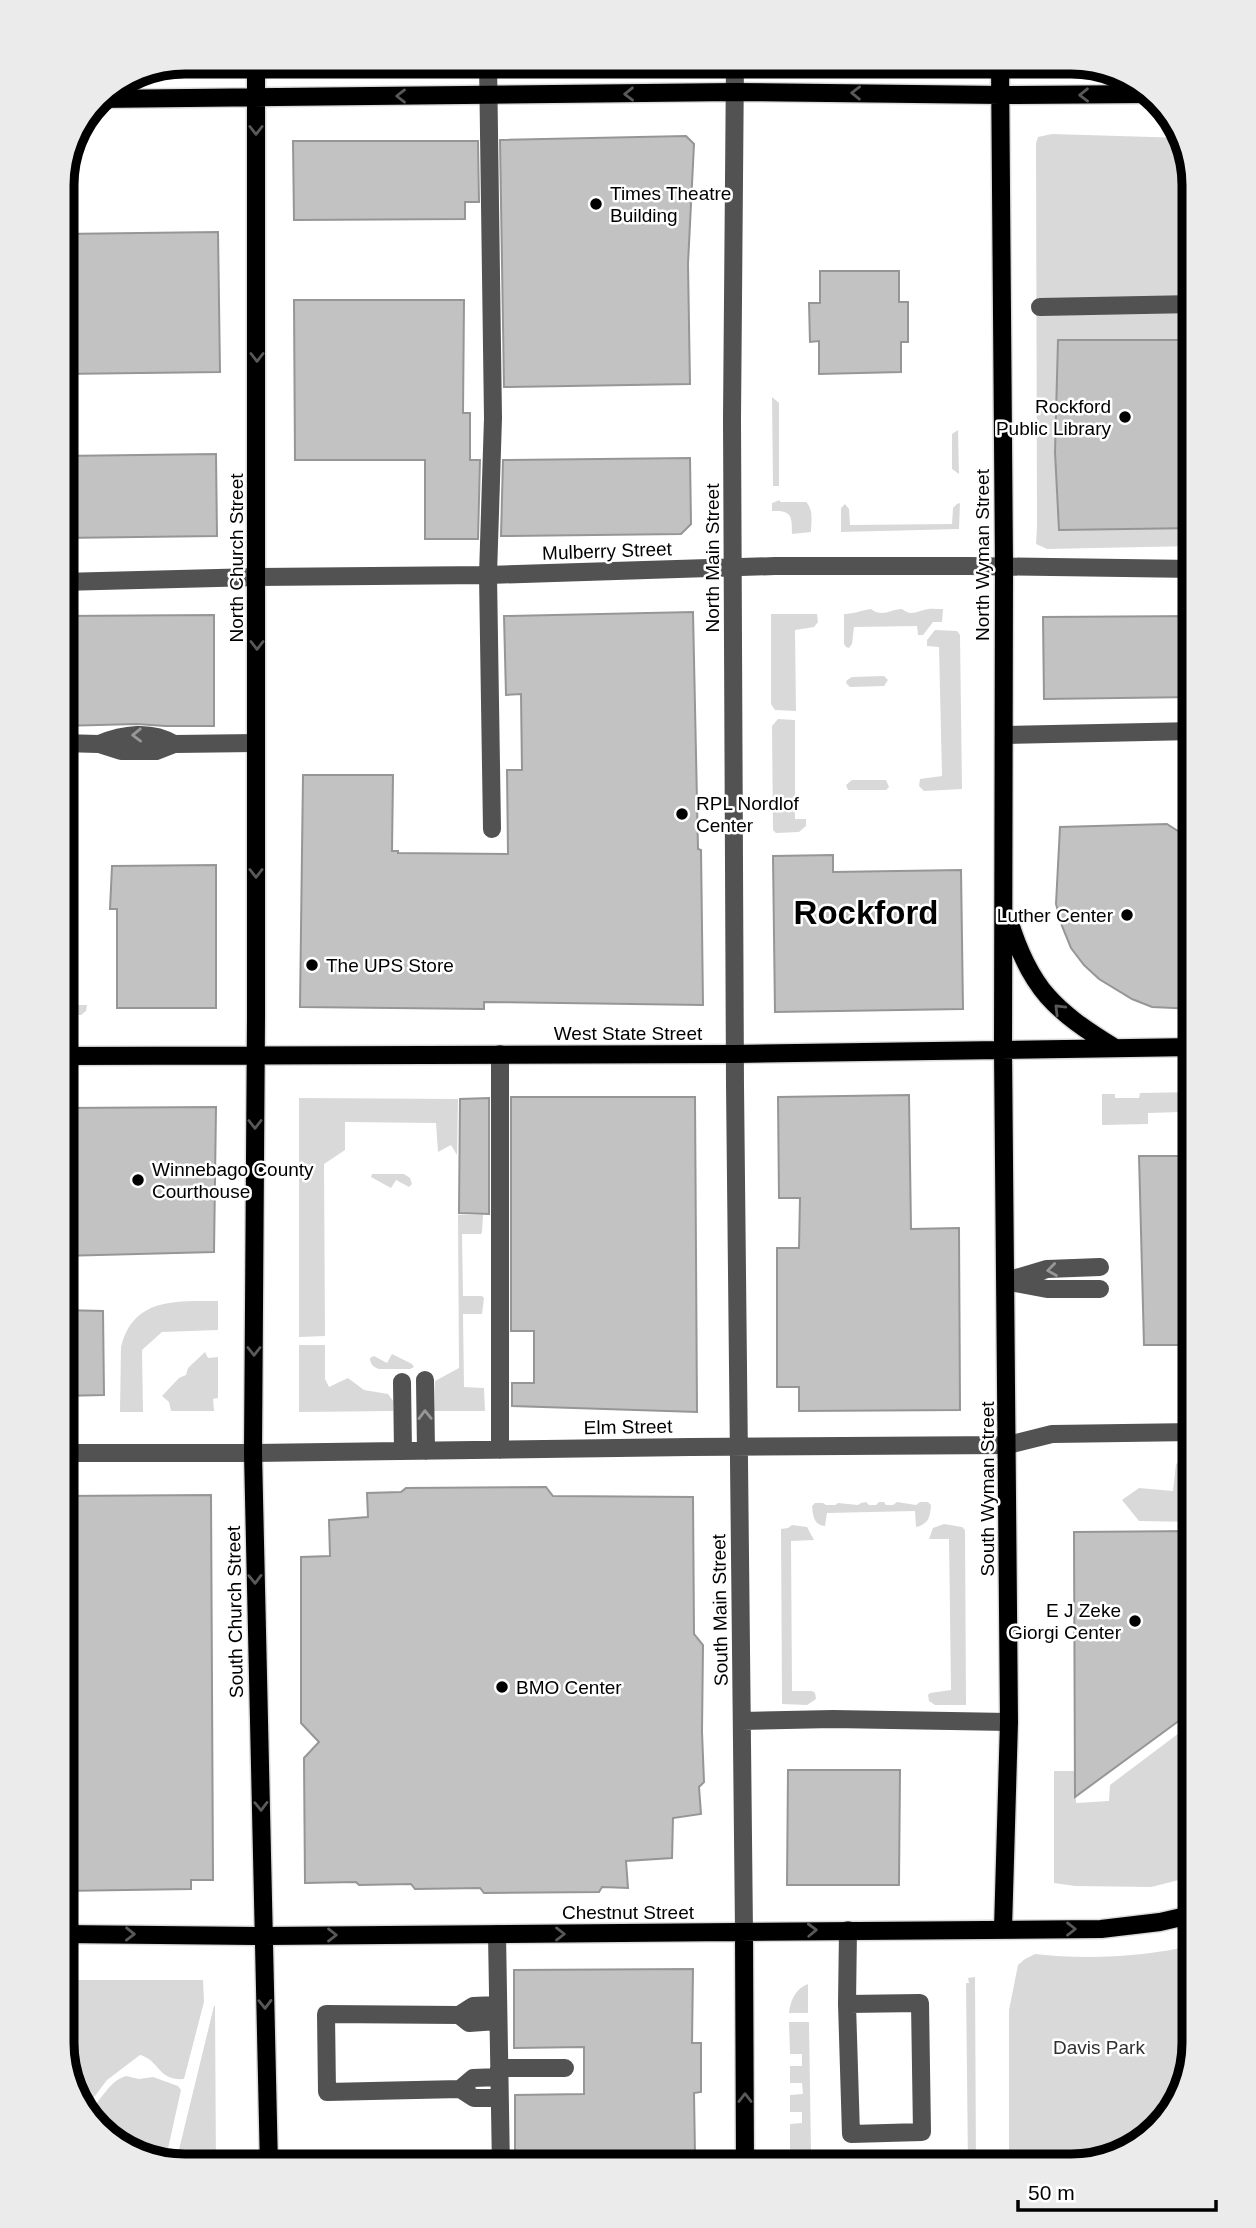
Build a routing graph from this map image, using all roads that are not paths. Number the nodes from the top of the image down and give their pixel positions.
1 (256, 74) edge
2 (488, 74) edge
3 (735, 74) edge
4 (1000, 74) edge
5 (735, 92) junction
6 (1136, 94) edge
7 (1001, 95) junction
8 (487, 96) junction
9 (257, 97) junction
10 (115, 99) edge
11 (1182, 304) edge
12 (1041, 307) dead end
13 (1004, 566) junction
14 (732, 569) junction
15 (1182, 569) edge
16 (488, 575) junction
17 (257, 577) junction
18 (74, 582) edge
19 (1182, 731) edge
20 (1004, 735) junction
21 (74, 743) edge
22 (256, 743) junction
23 (492, 829) dead end
24 (1003, 901) junction
25 (1182, 1047) edge
26 (1115, 1048) junction
27 (1003, 1049) junction
28 (500, 1054) junction
29 (735, 1054) junction
30 (74, 1056) edge
31 (256, 1056) junction
32 (1100, 1266) dead end
33 (1006, 1281) junction
34 (1100, 1289) dead end
35 (425, 1380) dead end
36 (401, 1382) dead end
37 (1182, 1432) edge
38 (1008, 1445) junction
39 (739, 1448) junction
40 (499, 1450) junction
41 (403, 1451) junction
42 (426, 1451) junction
43 (74, 1453) edge
44 (253, 1453) junction
45 (742, 1721) junction
46 (1009, 1722) junction
47 (1182, 1917) edge
48 (1003, 1928) junction
49 (848, 1930) junction
50 (744, 1932) junction
51 (74, 1934) edge
52 (497, 1934) junction
53 (264, 1936) junction
54 (847, 2004) junction
55 (497, 2013) junction
56 (565, 2068) dead end
57 (499, 2072) junction
58 (460, 2089) junction
59 (499, 2098) junction
60 (268, 2154) edge
61 (501, 2154) edge
62 (745, 2154) edge

1 - 9 main road, North Church Street
2 - 8 street
3 - 5 street, North Main Street
4 - 7 main road, North Wyman Street
7 -> 5 main road
5 -> 8 main road
5 - 14 street, North Main Street
6 -> 7 main road
7 - 13 main road, North Wyman Street
8 -> 9 main road
8 - 16 street
9 - 10 main road
9 -> 17 main road, North Church Street
11 - 12 street
13 - 14 street, Mulberry Street
13 - 15 street, Mulberry Street
13 - 20 main road, North Wyman Street
14 - 16 street, Mulberry Street
14 - 29 street, North Main Street
16 - 17 street, Mulberry Street
16 - 23 street
17 - 18 street, Mulberry Street
17 -> 22 main road, North Church Street
19 - 20 street
20 - 24 main road, North Wyman Street
21 - 22 street
22 -> 31 main road, North Church Street
26 -> 24 main road
24 - 27 main road, North Wyman Street
25 - 26 main road, West State Street
26 - 27 main road, West State Street
27 - 29 main road, West State Street
27 - 33 main road, South Wyman Street
28 - 29 main road, West State Street
28 - 31 main road, West State Street
28 - 40 street
29 - 39 street, South Main Street
30 - 31 main road, West State Street
31 -> 44 main road, South Church Street
32 -> 33 street
33 - 34 street
33 - 38 main road, South Wyman Street
42 -> 35 street
36 - 41 street
37 - 38 street, Elm Street
38 - 39 street, Elm Street
38 - 46 main road, South Wyman Street
39 - 40 street, Elm Street
39 - 45 street, South Main Street
40 - 42 street, Elm Street
41 - 42 street, Elm Street
41 - 44 street, Elm Street
43 - 44 street, Elm Street
44 -> 53 main road, South Church Street
45 - 46 street
45 - 50 street, South Main Street
46 - 48 main road, South Wyman Street
48 -> 47 main road, Chestnut Street
48 - 49 main road, Chestnut Street
50 -> 49 main road, Chestnut Street
49 - 54 street
52 -> 50 main road, Chestnut Street
62 -> 50 main road, South Main Street
51 -> 53 main road, Chestnut Street
53 -> 52 main road, Chestnut Street
52 - 55 street
53 -> 60 main road, South Church Street
54 - 54 street
55 - 57 street
55 - 58 street
56 - 57 street
57 - 58 street
57 - 59 street
58 - 59 street
59 - 61 street

